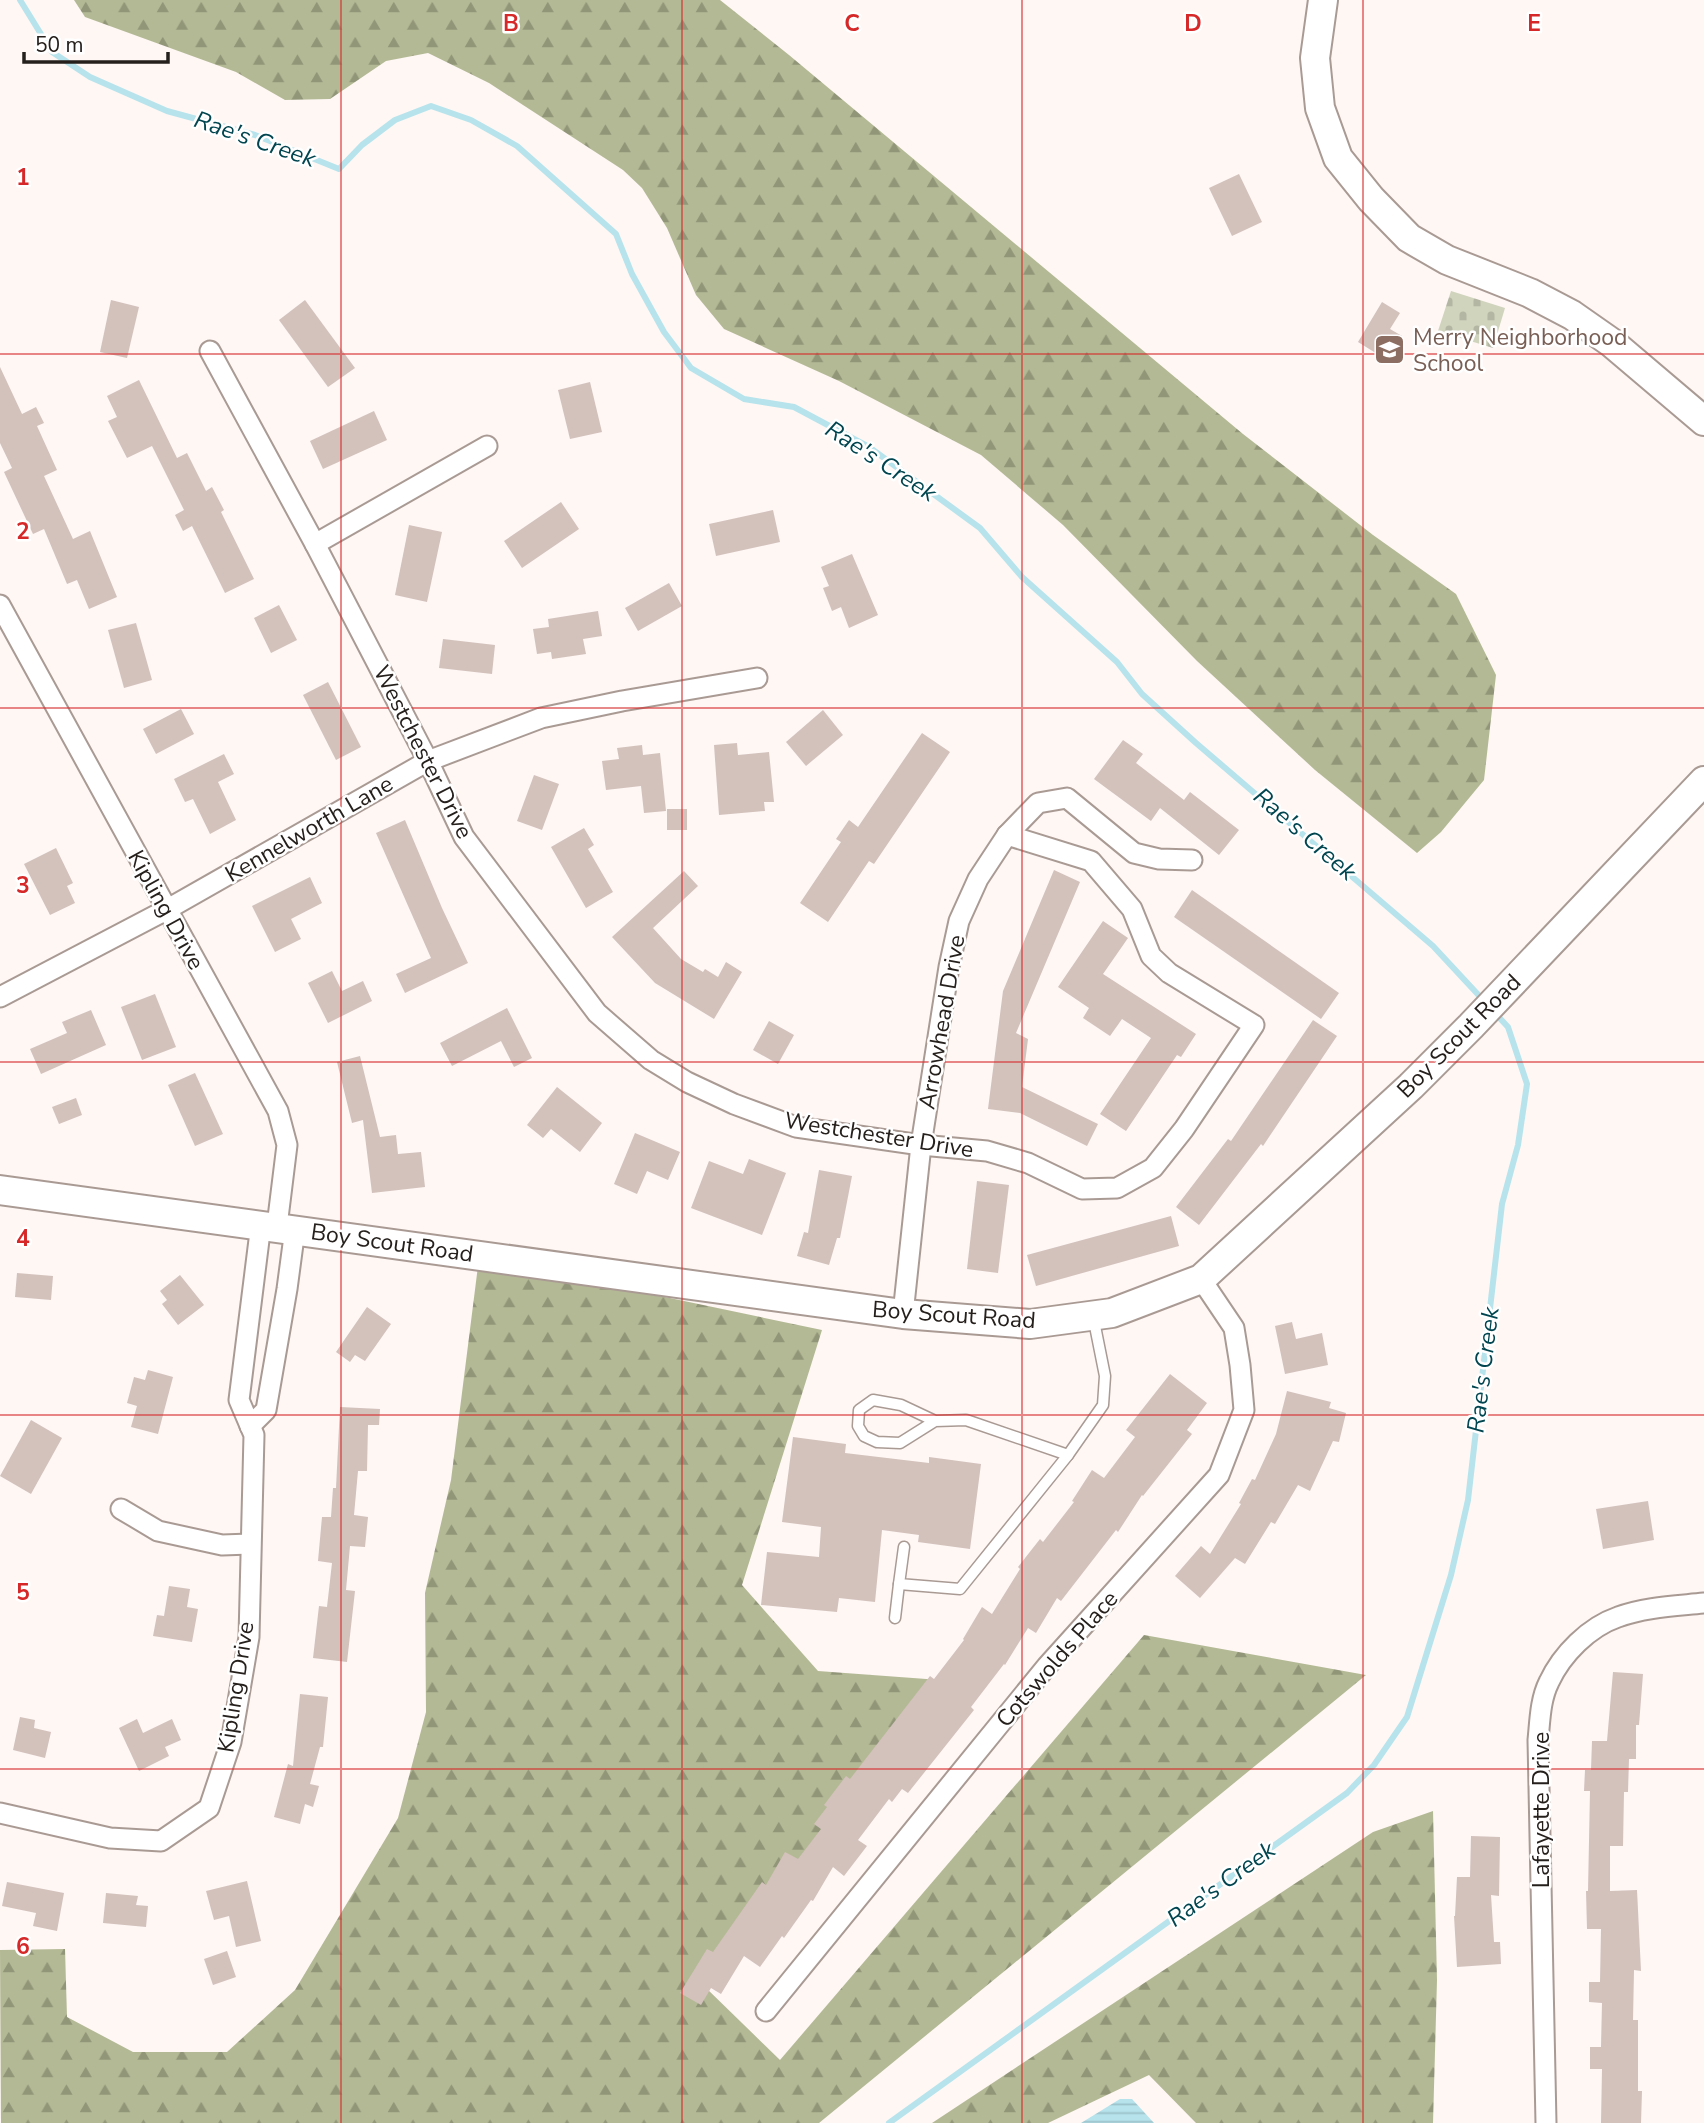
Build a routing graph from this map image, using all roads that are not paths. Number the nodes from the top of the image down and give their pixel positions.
1 (1323, 0) edge
2 (210, 351) dead end
3 (1704, 421) edge
4 (487, 446) dead end
5 (315, 544) junction
6 (0, 605) edge
7 (757, 678) dead end
8 (428, 761) junction
9 (1704, 781) edge
10 (1007, 835) junction
11 (1192, 860) dead end
12 (166, 910) junction
13 (0, 997) edge
14 (921, 1145) junction
15 (0, 1190) edge
16 (277, 1227) junction
17 (1201, 1279) junction
18 (903, 1314) junction
19 (1093, 1316) junction
20 (935, 1421) junction
21 (250, 1426) junction
22 (1068, 1455) junction
23 (121, 1509) dead end
24 (250, 1545) junction
25 (904, 1547) dead end
26 (900, 1584) junction
27 (1704, 1603) edge
28 (895, 1618) dead end
29 (0, 1813) edge
30 (766, 2011) dead end
31 (1546, 2123) edge

1 - 3 street
2 - 5 street, Westchester Drive
4 - 5 street
5 - 8 street, Westchester Drive
6 - 12 street, Kipling Drive
7 - 8 street, Kennelworth Lane
8 - 12 street, Kennelworth Lane
8 - 14 street, Westchester Drive
9 - 17 street, Boy Scout Road
10 - 11 street, Arrowhead Drive
10 - 14 street, Arrowhead Drive
10 - 14 street, Westchester Drive
12 - 13 street, Kennelworth Lane
12 - 16 street, Kipling Drive
14 - 18 street, Arrowhead Drive
15 - 16 street, Boy Scout Road
16 - 18 street, Boy Scout Road
16 - 21 street, Kipling Drive
16 - 21 street, Kipling Drive
17 - 19 street, Boy Scout Road
17 - 30 street, Cotswolds Place
18 - 19 street, Boy Scout Road
19 - 22 lane
20 - 20 lane
20 - 22 lane
21 - 24 street, Kipling Drive
22 - 26 lane
23 - 24 street
24 - 29 street, Kipling Drive
25 - 26 lane
26 - 28 lane
27 - 31 street, Lafayette Drive

